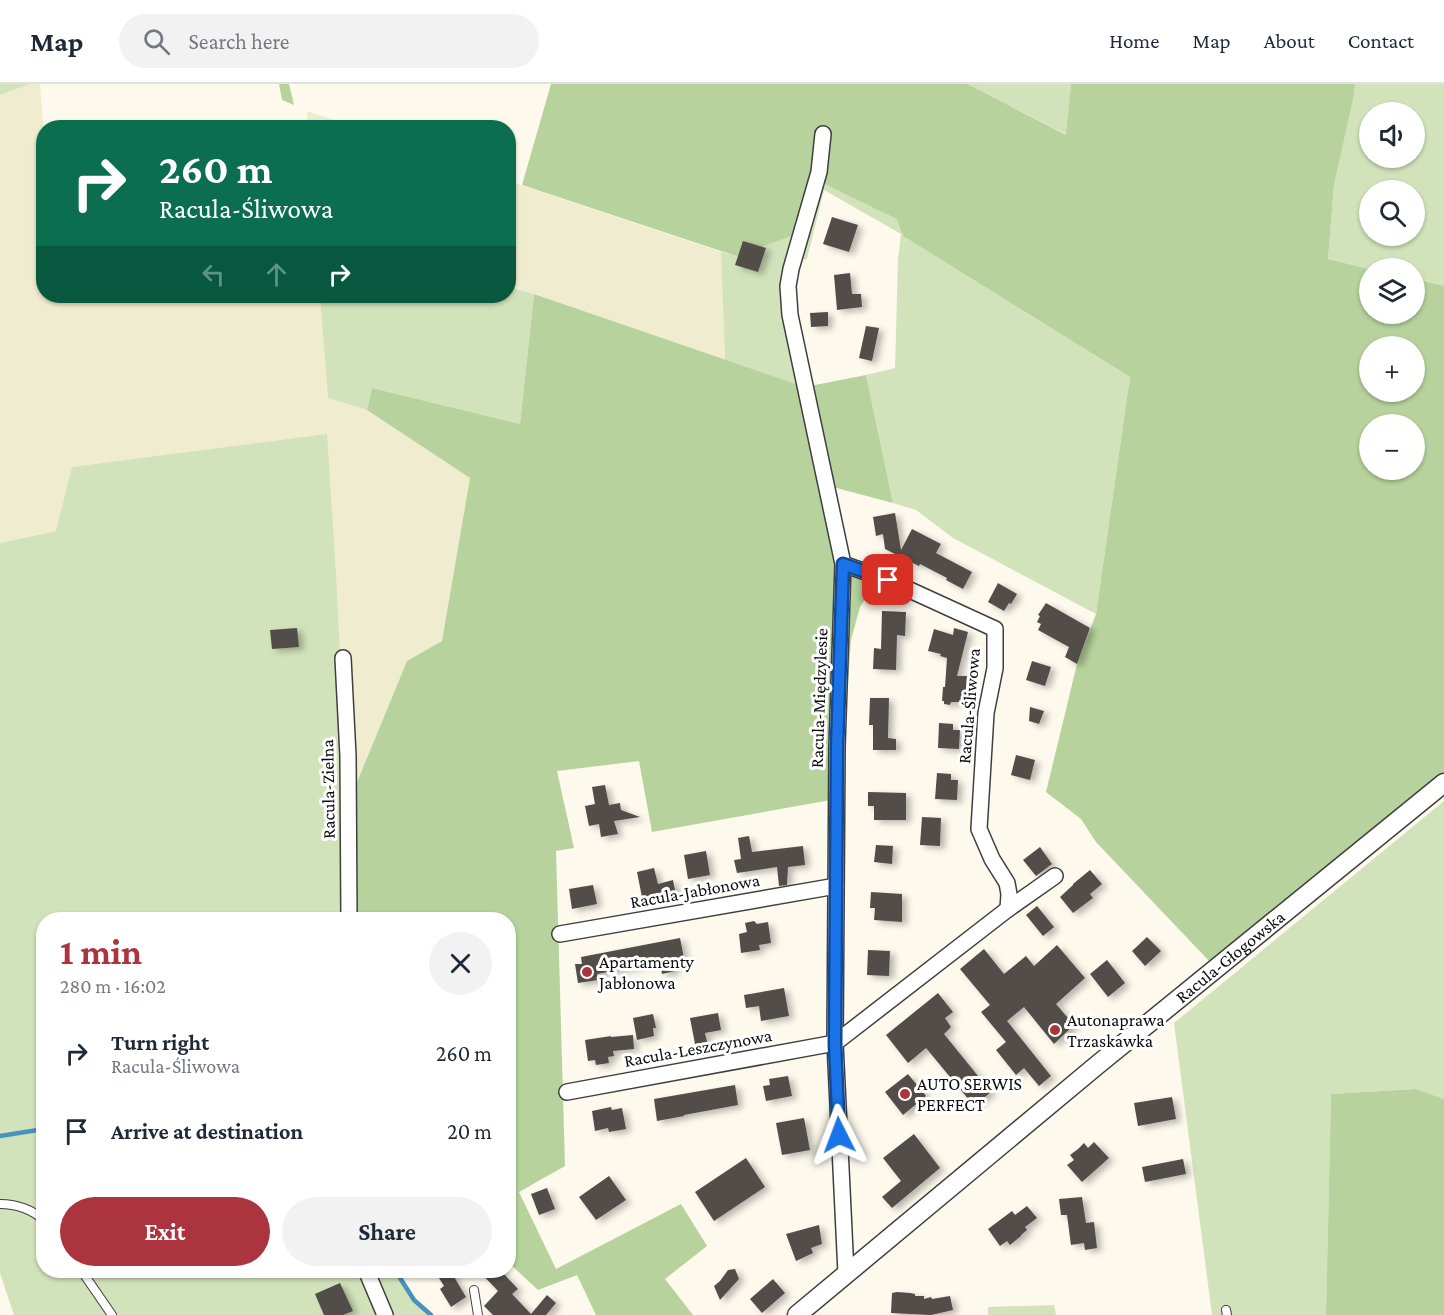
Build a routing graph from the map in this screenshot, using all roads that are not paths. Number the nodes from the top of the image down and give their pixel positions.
1 (823, 134) dead end
2 (843, 564) junction
3 (343, 658) dead end
4 (1444, 783) edge
5 (1055, 876) dead end
6 (836, 886) junction
7 (1008, 909) junction
8 (349, 912) edge
9 (560, 934) dead end
10 (835, 1044) junction
11 (567, 1092) dead end
12 (0, 1204) edge
13 (36, 1215) edge
14 (846, 1273) junction
15 (87, 1278) edge
16 (369, 1278) edge
17 (474, 1290) dead end
18 (112, 1315) edge
19 (385, 1315) edge
20 (478, 1315) edge
21 (797, 1315) edge

1 - 2 street, Racula-Międzylesie
2 - 6 street, Racula-Międzylesie
2 - 7 street, Racula-Śliwowa
3 - 8 street, Racula-Zielna
4 - 14 street, Racula-Głogowska
5 - 7 street
6 - 9 street, Racula-Jabłonowa
6 - 10 street, Racula-Międzylesie
7 - 10 street
10 - 11 street, Racula-Leszczynowa
10 - 14 street, Racula-Międzylesie
12 - 13 lane
14 - 21 street, Racula-Głogowska
15 - 18 lane
16 - 19 street
17 - 20 lane

